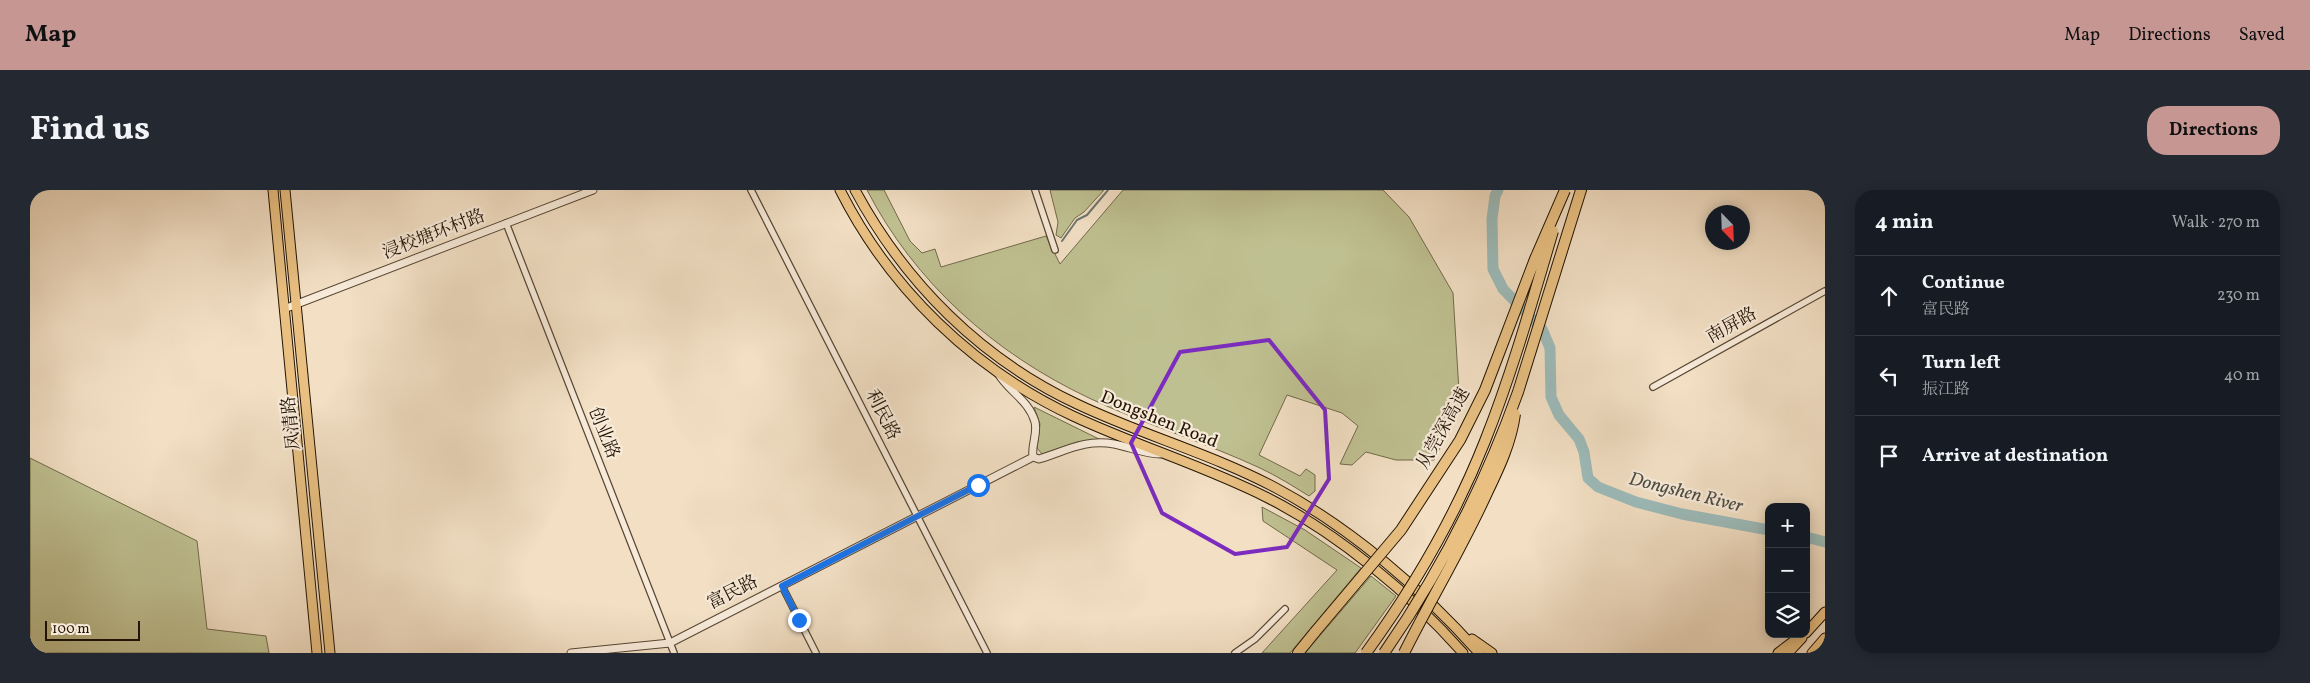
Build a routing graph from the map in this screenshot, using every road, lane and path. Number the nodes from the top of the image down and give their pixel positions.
1 (273, 190) edge
2 (285, 190) edge
3 (594, 190) edge
4 (751, 190) edge
5 (840, 190) edge
6 (854, 190) edge
7 (1035, 190) edge
8 (1566, 190) edge
9 (1581, 190) edge
10 (506, 224) junction
11 (1055, 250) dead end
12 (1825, 291) edge
13 (296, 304) junction
14 (284, 309) junction
15 (998, 373) junction
16 (1653, 387) dead end
17 (1518, 392) junction
18 (1168, 454) junction
19 (1033, 457) junction
20 (917, 516) junction
21 (782, 586) junction
22 (1285, 609) dead end
23 (1825, 612) edge
24 (1810, 628) edge
25 (1457, 629) junction
26 (1798, 638) edge
27 (1801, 638) edge
28 (1824, 639) edge
29 (670, 643) junction
30 (317, 653) edge
31 (330, 653) edge
32 (571, 653) edge
33 (674, 653) edge
34 (816, 653) edge
35 (987, 653) edge
36 (1235, 653) edge
37 (1298, 653) edge
38 (1366, 653) edge
39 (1384, 653) edge
40 (1404, 653) edge
41 (1463, 653) edge
42 (1479, 653) edge
43 (1492, 653) edge
44 (1778, 653) edge
45 (1788, 653) edge
46 (1812, 653) edge

1 - 14 main road, 凤清路
2 - 13 main road, 凤清路
3 - 10 street, 浸校塘环村路
4 - 20 street, 利民路
5 - 15 main road, Dongshen Road
6 - 25 main road, Dongshen Road
7 - 11 street
8 - 37 highway, 从莞深高速, bridge
8 - 38 highway, bridge
9 - 17 highway
10 - 13 street, 浸校塘环村路
10 - 29 street, 创业路
12 - 16 street, 南屏路
13 - 14 street, 浸校塘环村路
13 - 31 main road, 凤清路
14 - 30 main road, 凤清路
15 - 18 main road, Dongshen Road
15 - 19 street
17 - 39 highway, bridge
17 - 40 highway, bridge
18 - 19 street, 富民路
18 - 41 main road, Dongshen Road
19 - 20 street, 富民路
20 - 21 street, 富民路
20 - 35 street, 利民路
21 - 29 street, 富民路
21 - 34 street
22 - 36 street
23 - 24 main road
25 - 42 main road, Dongshen Road
25 - 43 main road
26 - 44 main road
27 - 45 main road
28 - 46 main road
29 - 32 street, 富民路
29 - 33 street, 创业路

